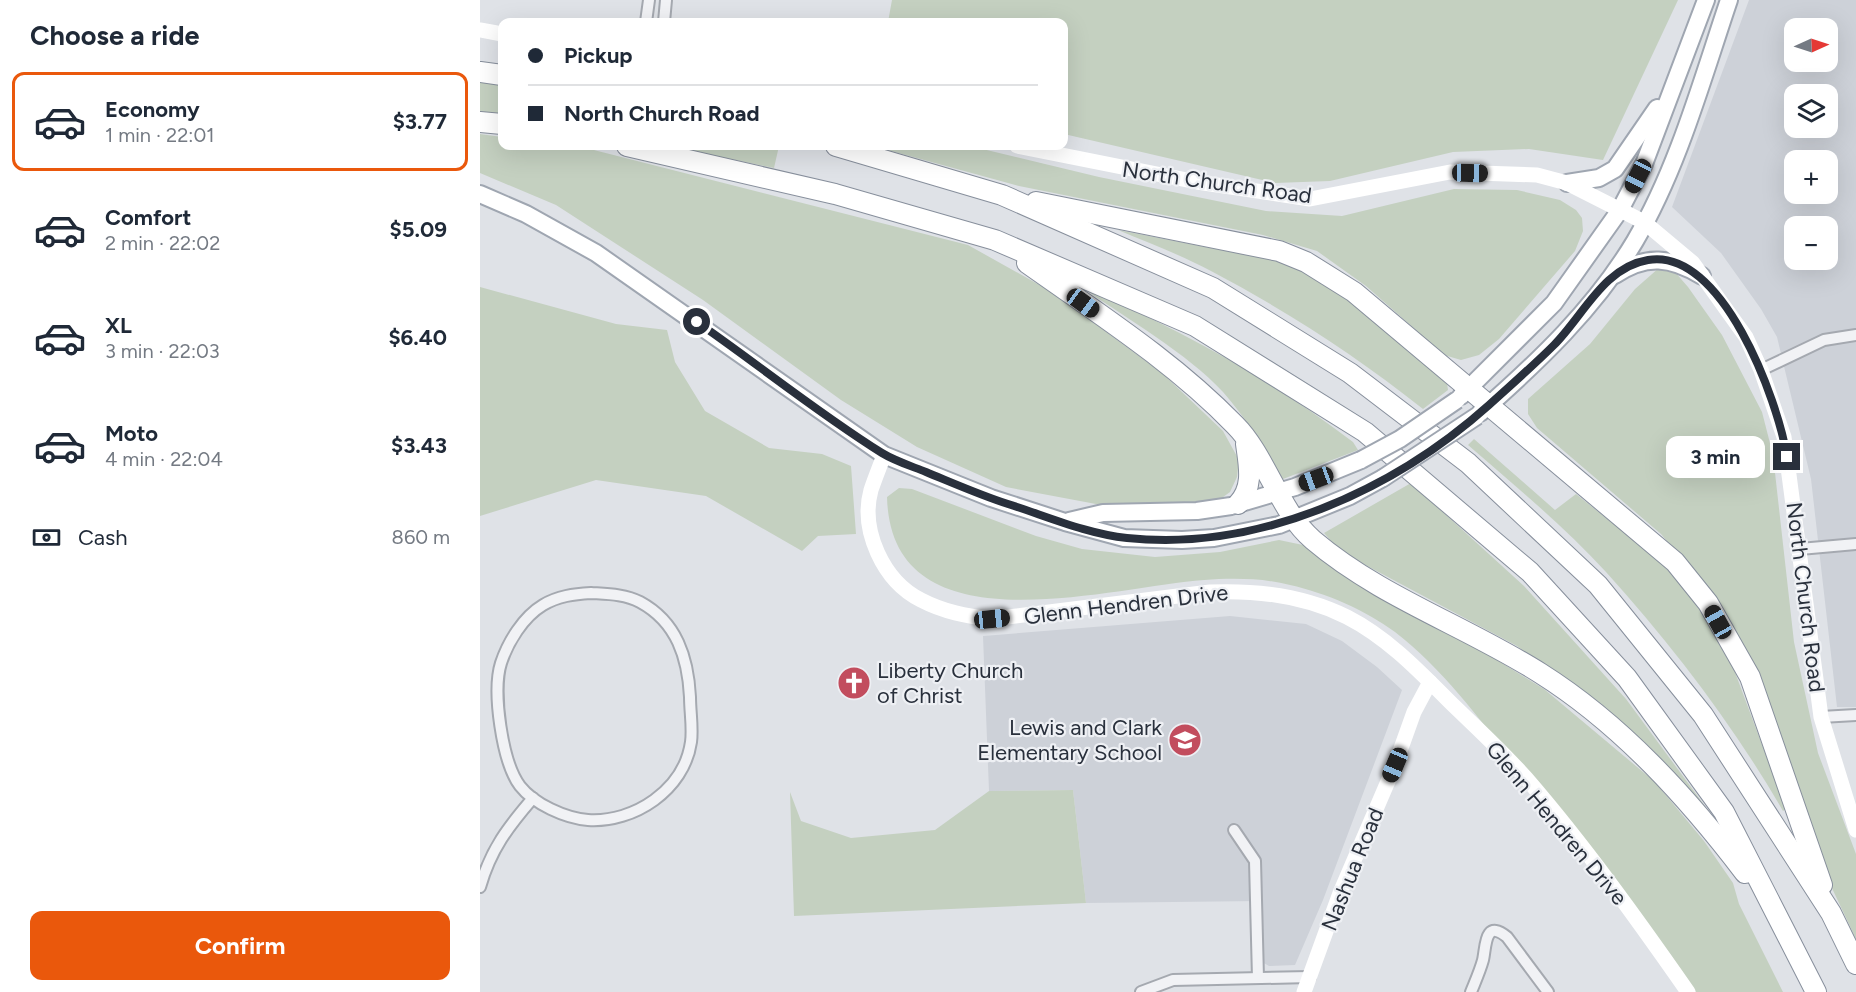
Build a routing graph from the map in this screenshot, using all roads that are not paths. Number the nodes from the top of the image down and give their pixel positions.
1 (649, 0) edge
2 (666, 0) edge
3 (1706, 0) edge
4 (1729, 0) edge
5 (647, 18) edge
6 (664, 18) edge
7 (480, 30) edge
8 (498, 33) edge
9 (480, 72) edge
10 (498, 74) edge
11 (1673, 84) junction
12 (480, 122) edge
13 (498, 124) edge
14 (644, 150) edge
15 (850, 150) edge
16 (1037, 150) edge
17 (1567, 183) junction
18 (480, 194) edge
19 (1002, 195) junction
20 (1620, 210) junction
21 (1644, 222) junction
22 (995, 240) junction
23 (1702, 276) junction
24 (1607, 281) junction
25 (1856, 335) edge
26 (1761, 370) junction
27 (1463, 395) junction
28 (1483, 410) junction
29 (1245, 439) junction
30 (884, 455) junction
31 (1278, 492) junction
32 (1238, 504) junction
33 (1295, 519) junction
34 (1065, 522) junction
35 (1856, 544) edge
36 (1800, 549) junction
37 (1430, 681) junction
38 (1856, 715) edge
39 (1821, 717) junction
40 (533, 798) junction
41 (1234, 830) dead end
42 (1856, 831) edge
43 (480, 887) edge
44 (1831, 913) junction
45 (1777, 916) junction
46 (1856, 964) edge
47 (1310, 976) junction
48 (1258, 978) junction
49 (1141, 992) edge
50 (1304, 992) edge
51 (1471, 992) edge
52 (1548, 992) edge
53 (1688, 992) edge
54 (1816, 992) edge

1 - 5 street
2 - 6 street
3 - 11 main road
4 - 21 main road
7 - 8 street
9 - 10 highway
11 - 17 main road
11 - 20 main road
12 - 13 highway
14 - 22 highway
15 - 19 highway
16 - 17 street, North Church Road
17 - 20 street, North Church Road
18 - 30 main road
19 - 27 highway
19 - 44 highway
20 - 21 street, North Church Road
20 - 27 main road
21 - 23 street, North Church Road
21 - 24 main road
22 - 29 highway
22 - 45 highway
23 - 24 main road
23 - 26 street, North Church Road
24 - 28 main road
25 - 26 street
26 - 36 street, North Church Road
27 - 28 highway
27 - 31 main road, bridge
28 - 33 main road, bridge
28 - 44 highway
29 - 31 highway
29 - 32 highway
30 - 34 main road
30 - 37 street, Glenn Hendren Drive
31 - 32 main road
31 - 33 highway
32 - 34 main road
33 - 34 main road
33 - 45 highway
35 - 36 street
36 - 39 street, North Church Road
37 - 47 street, Nashua Road
37 - 53 street, Glenn Hendren Drive
38 - 39 street
39 - 42 street, North Church Road
40 - 40 street
40 - 43 street
41 - 48 street
44 - 46 highway
45 - 54 highway
47 - 48 street
47 - 50 street, Nashua Road
48 - 49 street
51 - 52 street

